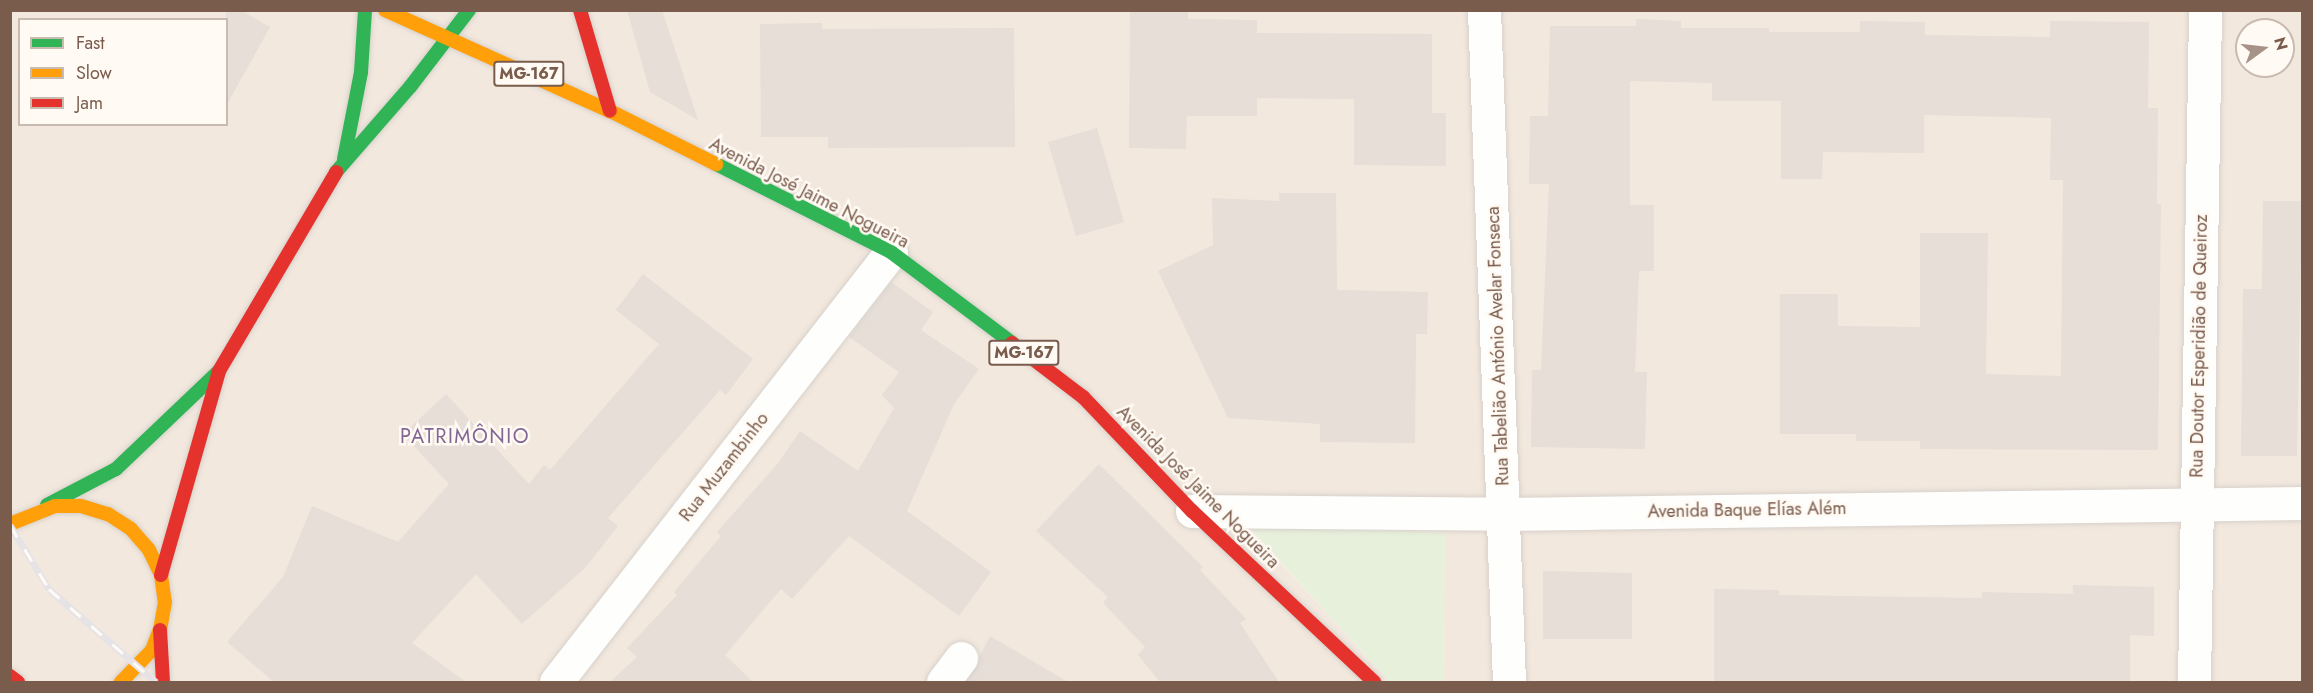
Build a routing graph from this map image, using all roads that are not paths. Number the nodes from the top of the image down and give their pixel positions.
1 (365, 10) edge
2 (385, 10) edge
3 (469, 10) edge
4 (580, 10) edge
5 (1484, 10) edge
6 (2205, 10) edge
7 (449, 37) junction
8 (610, 111) junction
9 (344, 159) junction
10 (891, 252) junction
11 (219, 371) junction
12 (2197, 502) junction
13 (2302, 503) edge
14 (1192, 511) junction
15 (28, 514) junction
16 (1505, 514) junction
17 (10, 525) edge
18 (161, 575) junction
19 (160, 629) junction
20 (10, 676) edge
21 (18, 682) edge
22 (121, 682) edge
23 (163, 682) edge
24 (556, 682) edge
25 (1374, 682) edge
26 (1509, 682) edge
27 (2194, 682) edge

1 - 9 street
2 - 7 street, Avenida José Jaime Nogueira / MG-167
3 - 7 street
4 - 8 street
5 - 16 street, Rua Tabelião António Avelar Fonseca
6 - 12 street, Rua Doutor Esperidião de Queiroz
7 - 8 street, Avenida José Jaime Nogueira / MG-167
7 - 9 street
8 - 10 street, Avenida José Jaime Nogueira / MG-167
9 - 11 street
10 - 14 street, Avenida José Jaime Nogueira / MG-167
10 - 24 street, Rua Muzambinho
11 - 15 street
11 - 18 street
12 - 13 street, Avenida Baque Elías Além
12 - 16 street, Avenida Baque Elías Além
12 - 27 street, Rua Doutor Esperidião de Queiroz
14 - 16 street, Avenida Baque Elías Além
14 - 25 street, Avenida José Jaime Nogueira / MG-167
15 - 17 street
15 - 18 street
16 - 26 street, Rua Tabelião António Avelar Fonseca
18 - 19 street
19 - 22 street
19 - 23 street
20 - 21 street

